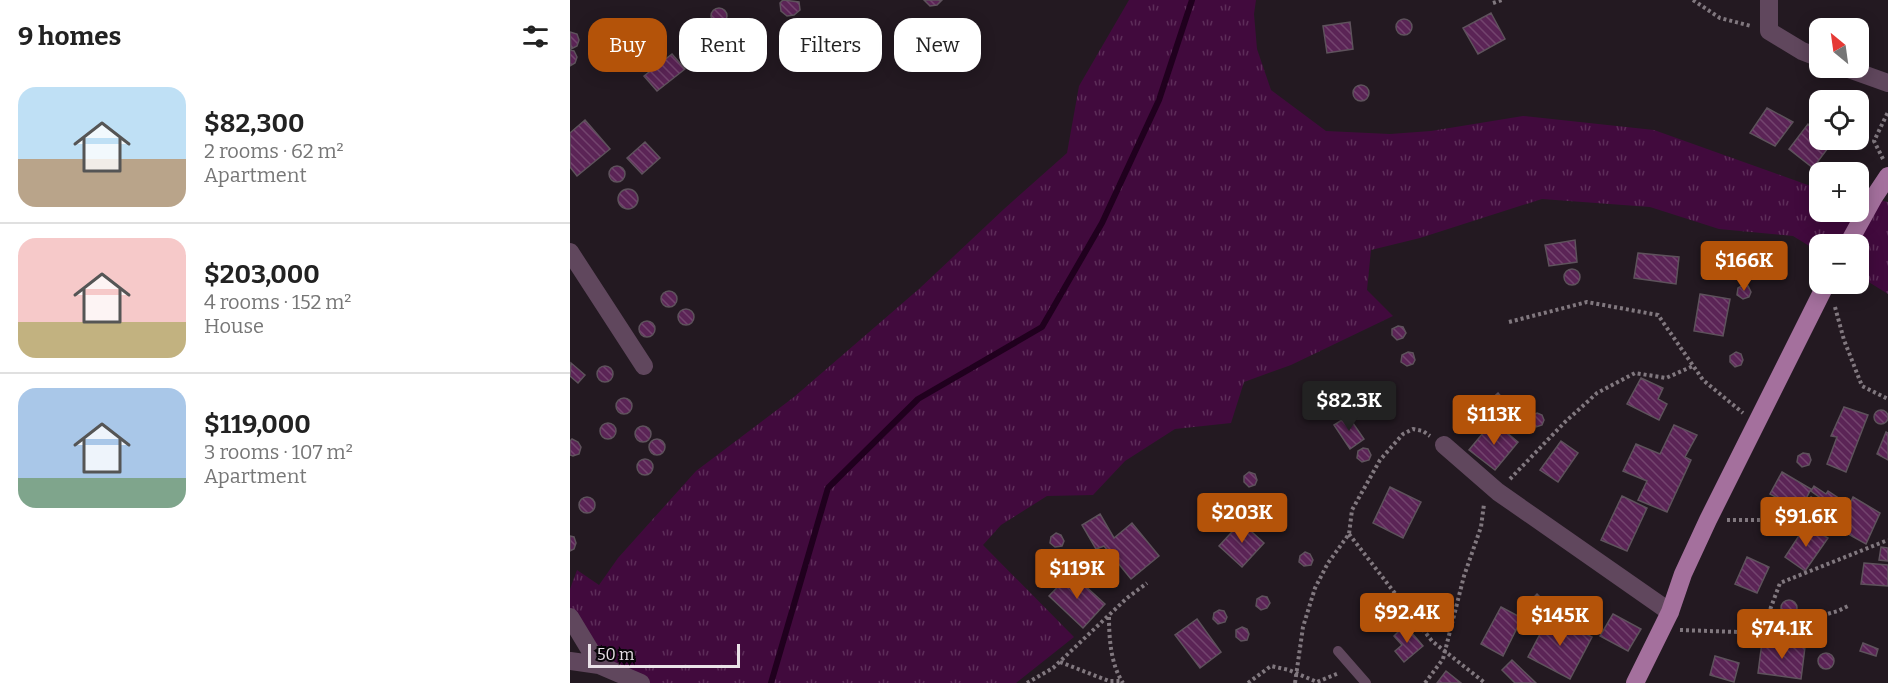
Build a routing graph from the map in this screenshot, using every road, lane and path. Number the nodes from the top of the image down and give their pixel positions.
1 (1502, 0) edge
2 (1693, 0) edge
3 (1769, 0) edge
4 (1493, 3) dead end
5 (1769, 31) junction
6 (1809, 54) edge
7 (1869, 76) edge
8 (1888, 83) edge
9 (1888, 112) edge
10 (1886, 168) edge
11 (1853, 234) edge
12 (570, 252) edge
13 (1821, 294) edge
14 (1834, 306) dead end
15 (1509, 322) dead end
16 (644, 366) dead end
17 (1694, 366) junction
18 (1888, 399) edge
19 (1755, 424) junction
20 (1444, 445) joint
21 (1498, 492) junction
22 (1708, 520) junction
23 (1794, 526) dead end
24 (1349, 534) junction
25 (1888, 540) edge
26 (1147, 583) dead end
27 (1850, 605) dead end
28 (1670, 612) junction
29 (1109, 616) junction
30 (570, 617) edge
31 (1763, 627) junction
32 (1661, 630) junction
33 (1338, 651) dead end
34 (1445, 652) junction
35 (570, 661) edge
36 (1060, 662) junction
37 (599, 664) junction
38 (1351, 667) junction
39 (1297, 674) junction
40 (1122, 682) edge
41 (641, 683) edge
42 (1027, 683) edge
43 (1248, 683) edge
44 (1295, 683) edge
45 (1365, 683) edge
46 (1425, 683) edge
47 (1485, 683) edge
48 (1635, 683) edge

1 - 4 path
2 - 5 path
3 - 5 street
5 - 6 street
7 - 8 street
9 - 10 path
10 - 11 main road
12 - 16 street
13 - 19 main road
14 - 18 path
15 - 17 path
17 - 19 path
17 - 21 path
19 - 22 main road
20 - 21 street
20 - 24 path
21 - 28 street
21 - 34 path
22 - 23 path
22 - 28 main road
24 - 34 path
24 - 39 path
25 - 31 path
26 - 29 path
27 - 31 path
28 - 32 main road
29 - 36 path
29 - 40 path
30 - 37 street
31 - 32 path
32 - 48 main road
33 - 38 lane
34 - 46 path
34 - 47 path
35 - 37 street
36 - 40 path
36 - 42 path
37 - 41 street
38 - 39 path
38 - 45 lane
39 - 43 path
39 - 44 path

